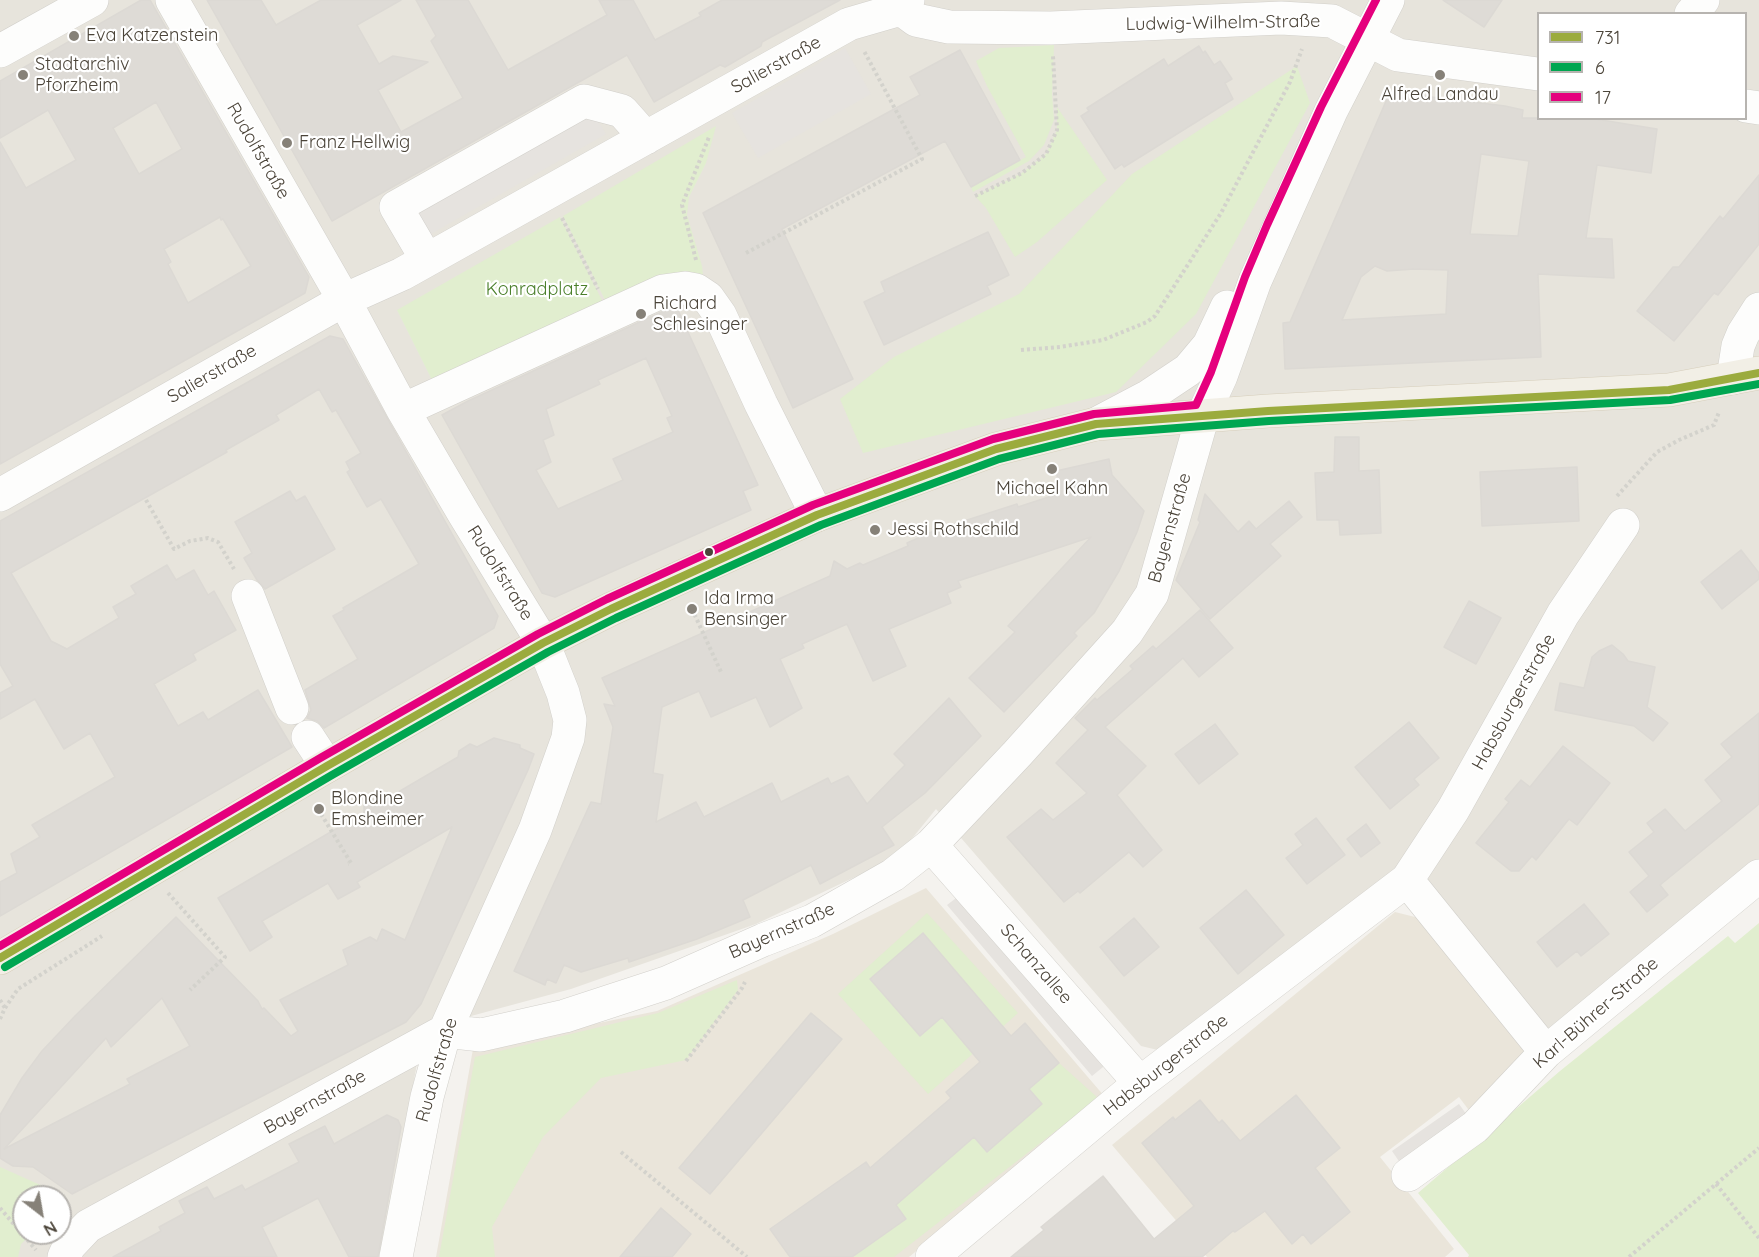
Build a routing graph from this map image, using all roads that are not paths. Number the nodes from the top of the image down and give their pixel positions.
1 (92, 0) edge
2 (172, 0) edge
3 (1388, 0) edge
4 (1702, 0) edge
5 (902, 3) edge
6 (1693, 12) edge
7 (1367, 38) junction
8 (0, 51) edge
9 (1537, 74) edge
10 (646, 138) junction
11 (427, 261) junction
12 (1255, 281) junction
13 (344, 300) junction
14 (1759, 309) edge
15 (1746, 375) edge
16 (404, 410) junction
17 (1203, 415) junction
18 (1096, 424) junction
19 (0, 495) edge
20 (817, 515) junction
21 (1623, 525) dead end
22 (248, 596) road end
23 (543, 643) junction
24 (292, 708) dead end
25 (308, 737) dead end
26 (327, 766) junction
27 (931, 845) junction
28 (1759, 876) edge
29 (1407, 880) junction
30 (0, 958) edge
31 (444, 1031) junction
32 (1546, 1052) junction
33 (1140, 1083) junction
34 (1408, 1175) dead end
35 (64, 1257) edge
36 (396, 1257) edge
37 (932, 1257) edge

1 - 8 street
2 - 13 street, Rudolfstraße
3 - 7 street, Bayernstraße
4 - 6 street
5 - 7 street, Ludwig-Wilhelm-Straße
5 - 10 street, Salierstraße
7 - 9 street, Ludwig-Wilhelm-Straße
7 - 12 street, Bayernstraße
10 - 11 street, Salierstraße
10 - 11 street
11 - 13 street, Salierstraße
12 - 17 street, Bayernstraße
12 - 18 street
13 - 16 street, Rudolfstraße
13 - 19 street, Salierstraße
14 - 15 street
15 - 17 main road
16 - 20 street
16 - 23 street, Rudolfstraße
17 - 18 main road
17 - 27 street, Bayernstraße
18 - 20 main road
20 - 23 main road
21 - 29 street, Habsburgerstraße
22 - 24 street
23 - 26 main road
23 - 31 street, Rudolfstraße
25 - 26 street
26 - 30 main road
27 - 31 street, Bayernstraße
27 - 33 street, Schanzallee
28 - 32 street, Karl-Bührer-Straße
29 - 32 street
29 - 33 street, Habsburgerstraße
31 - 35 street, Bayernstraße
31 - 36 street, Rudolfstraße
32 - 34 street, Karl-Bührer-Straße
33 - 37 street, Habsburgerstraße

